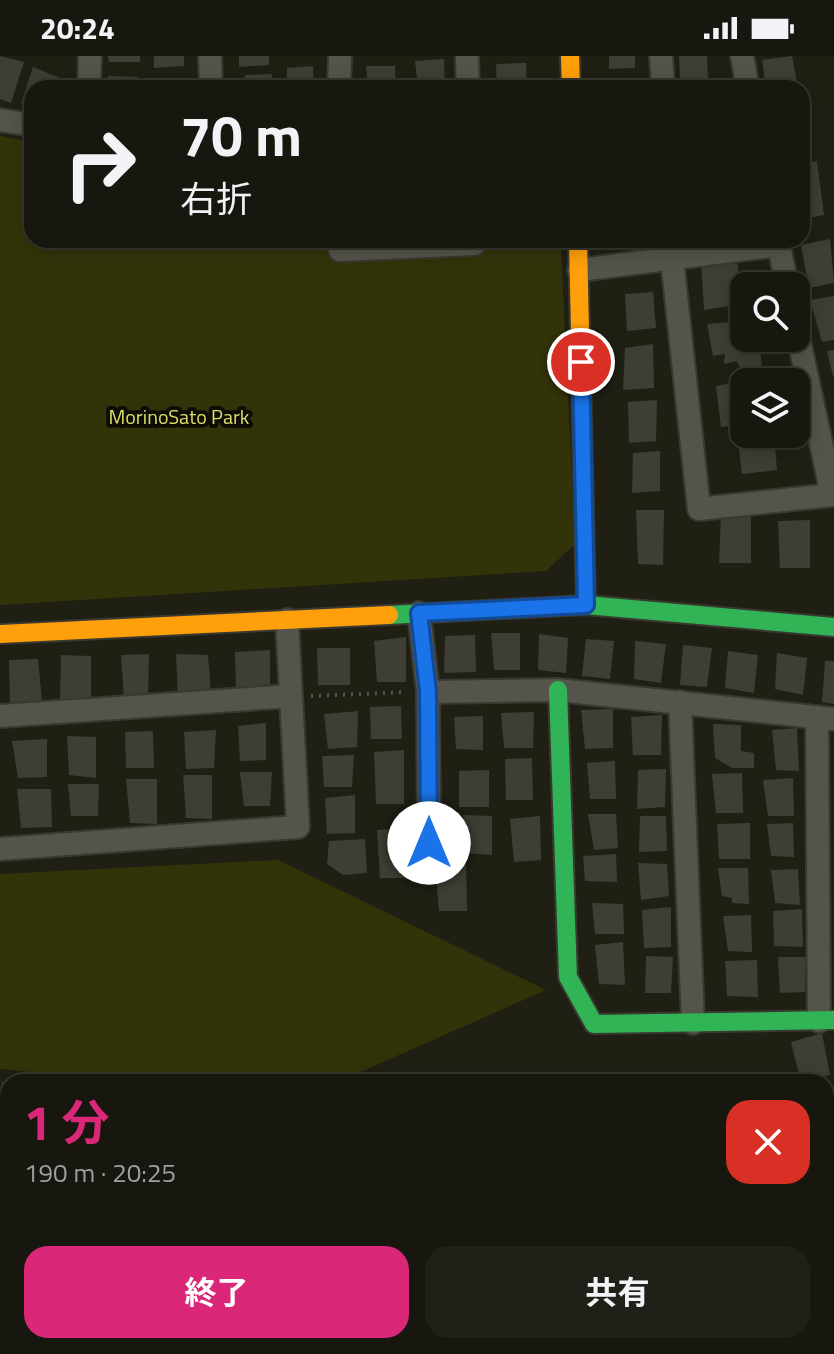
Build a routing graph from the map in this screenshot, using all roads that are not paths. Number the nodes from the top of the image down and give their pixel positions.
1 (90, 56) edge
2 (210, 56) edge
3 (340, 56) edge
4 (467, 56) edge
5 (570, 56) edge
6 (661, 56) edge
7 (742, 56) edge
8 (89, 80) edge
9 (211, 80) edge
10 (339, 80) edge
11 (468, 80) edge
12 (571, 80) edge
13 (662, 80) edge
14 (746, 80) edge
15 (0, 120) edge
16 (24, 124) edge
17 (340, 248) edge
18 (385, 248) edge
19 (578, 248) edge
20 (779, 248) edge
21 (671, 249) edge
22 (579, 270) junction
23 (784, 272) edge
24 (802, 352) edge
25 (586, 605) junction
26 (419, 613) junction
27 (287, 620) junction
28 (834, 627) edge
29 (0, 634) edge
30 (558, 690) junction
31 (428, 692) junction
32 (291, 696) junction
33 (680, 702) junction
34 (0, 716) edge
35 (825, 718) edge
36 (429, 843) dead end
37 (0, 849) edge
38 (826, 1020) edge
39 (693, 1023) junction

1 - 8 street
2 - 9 street
3 - 10 street
4 - 11 street
5 - 12 street
6 - 13 street
7 - 14 street
15 - 16 street
17 - 18 street
19 - 22 street
20 - 23 street
21 - 22 street
21 - 24 street
22 - 25 street
25 - 26 street
25 - 28 street
26 - 27 street
26 - 31 street
27 - 29 street
27 - 32 street
30 - 31 street
30 - 33 street
30 - 39 street
31 - 36 street
32 - 34 street
32 - 37 street
33 - 35 street
33 - 39 street
35 - 38 street
38 - 39 street

